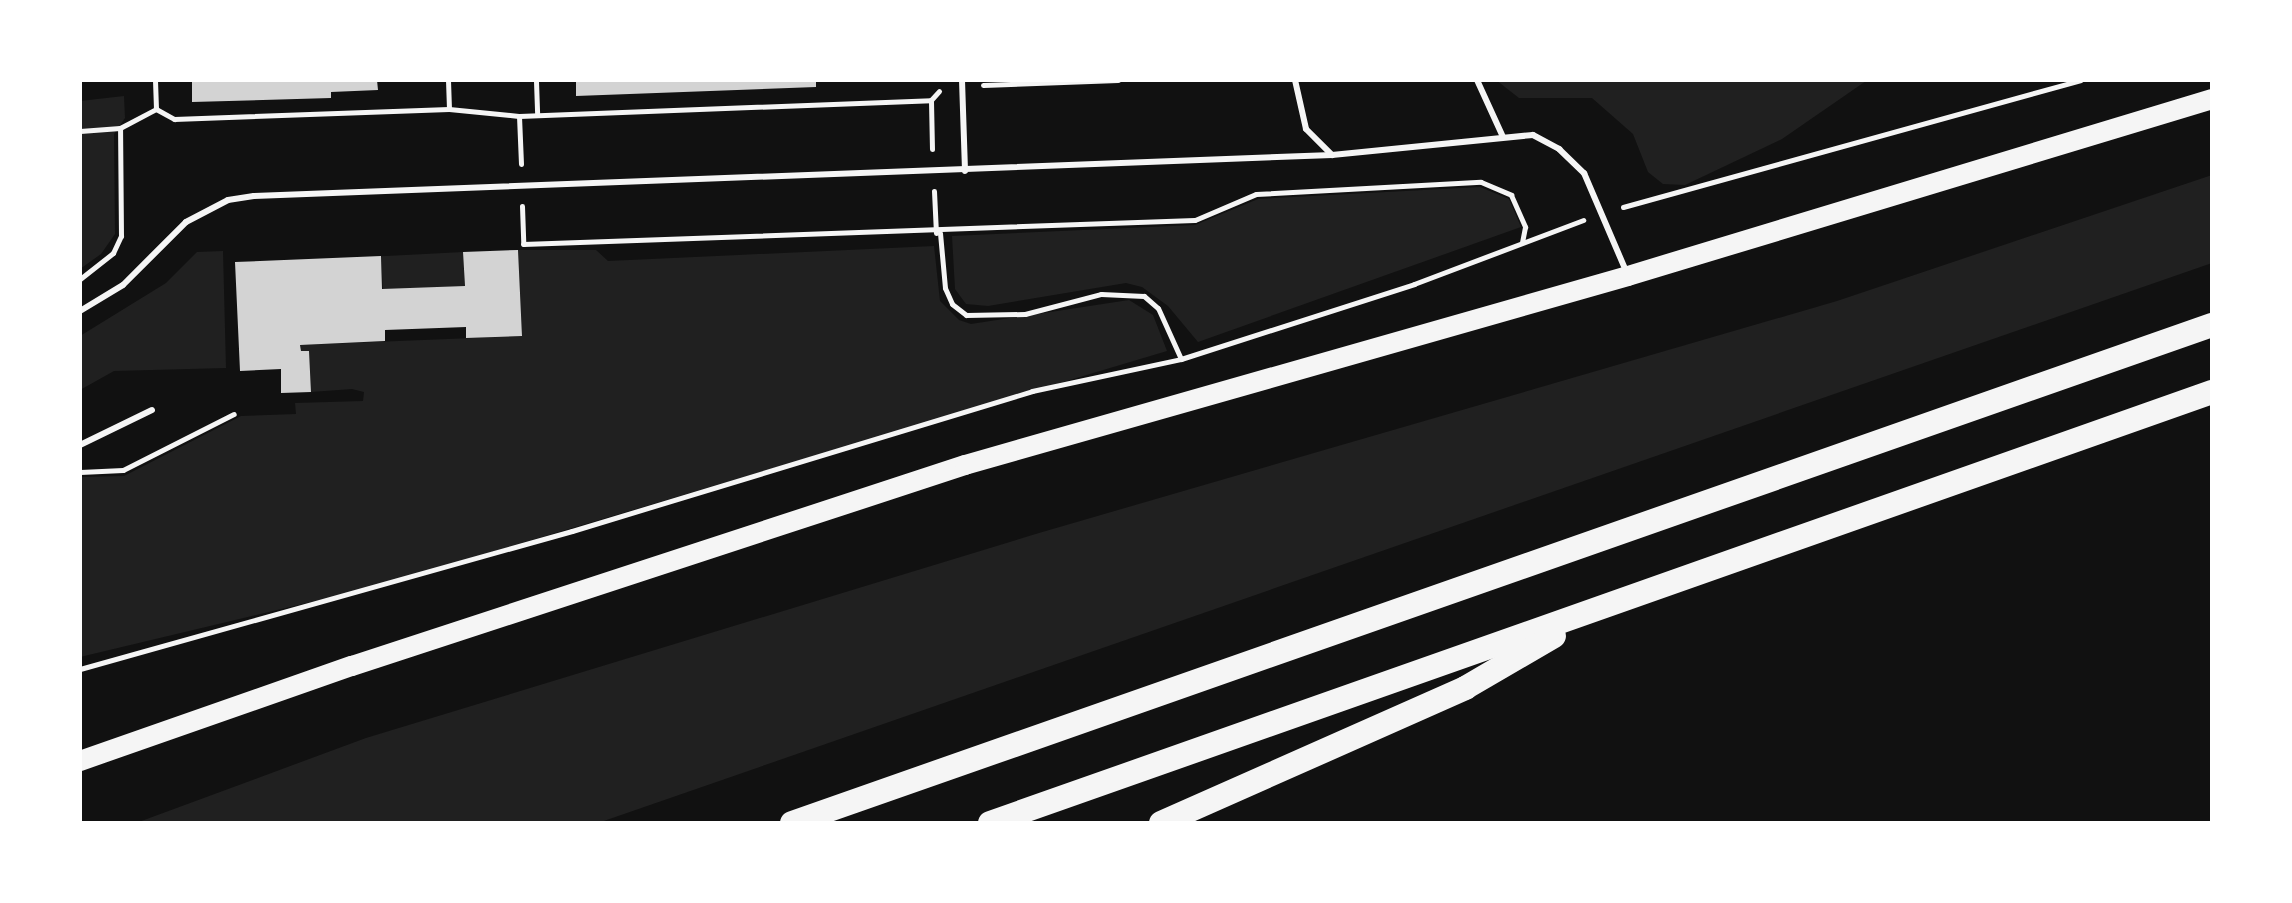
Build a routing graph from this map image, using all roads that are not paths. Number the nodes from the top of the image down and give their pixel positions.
1 (1295, 80) edge
2 (1477, 80) edge
3 (962, 83) edge
4 (2212, 99) edge
5 (1503, 137) junction
6 (1332, 155) junction
7 (965, 171) junction
8 (1628, 276) junction
9 (80, 311) edge
10 (2212, 325) edge
11 (2212, 392) edge
12 (152, 410) dead end
13 (80, 445) edge
14 (1605, 606) junction
15 (80, 761) edge
16 (792, 823) edge
17 (990, 823) edge
18 (1161, 823) edge

1 - 6 lane
2 - 5 lane
3 - 7 lane
4 - 8 main road
5 - 6 lane
5 - 8 lane
6 - 7 lane
7 - 9 lane
8 - 15 main road
10 - 16 highway
11 - 14 highway
12 - 13 lane
14 - 17 highway
14 - 18 highway

